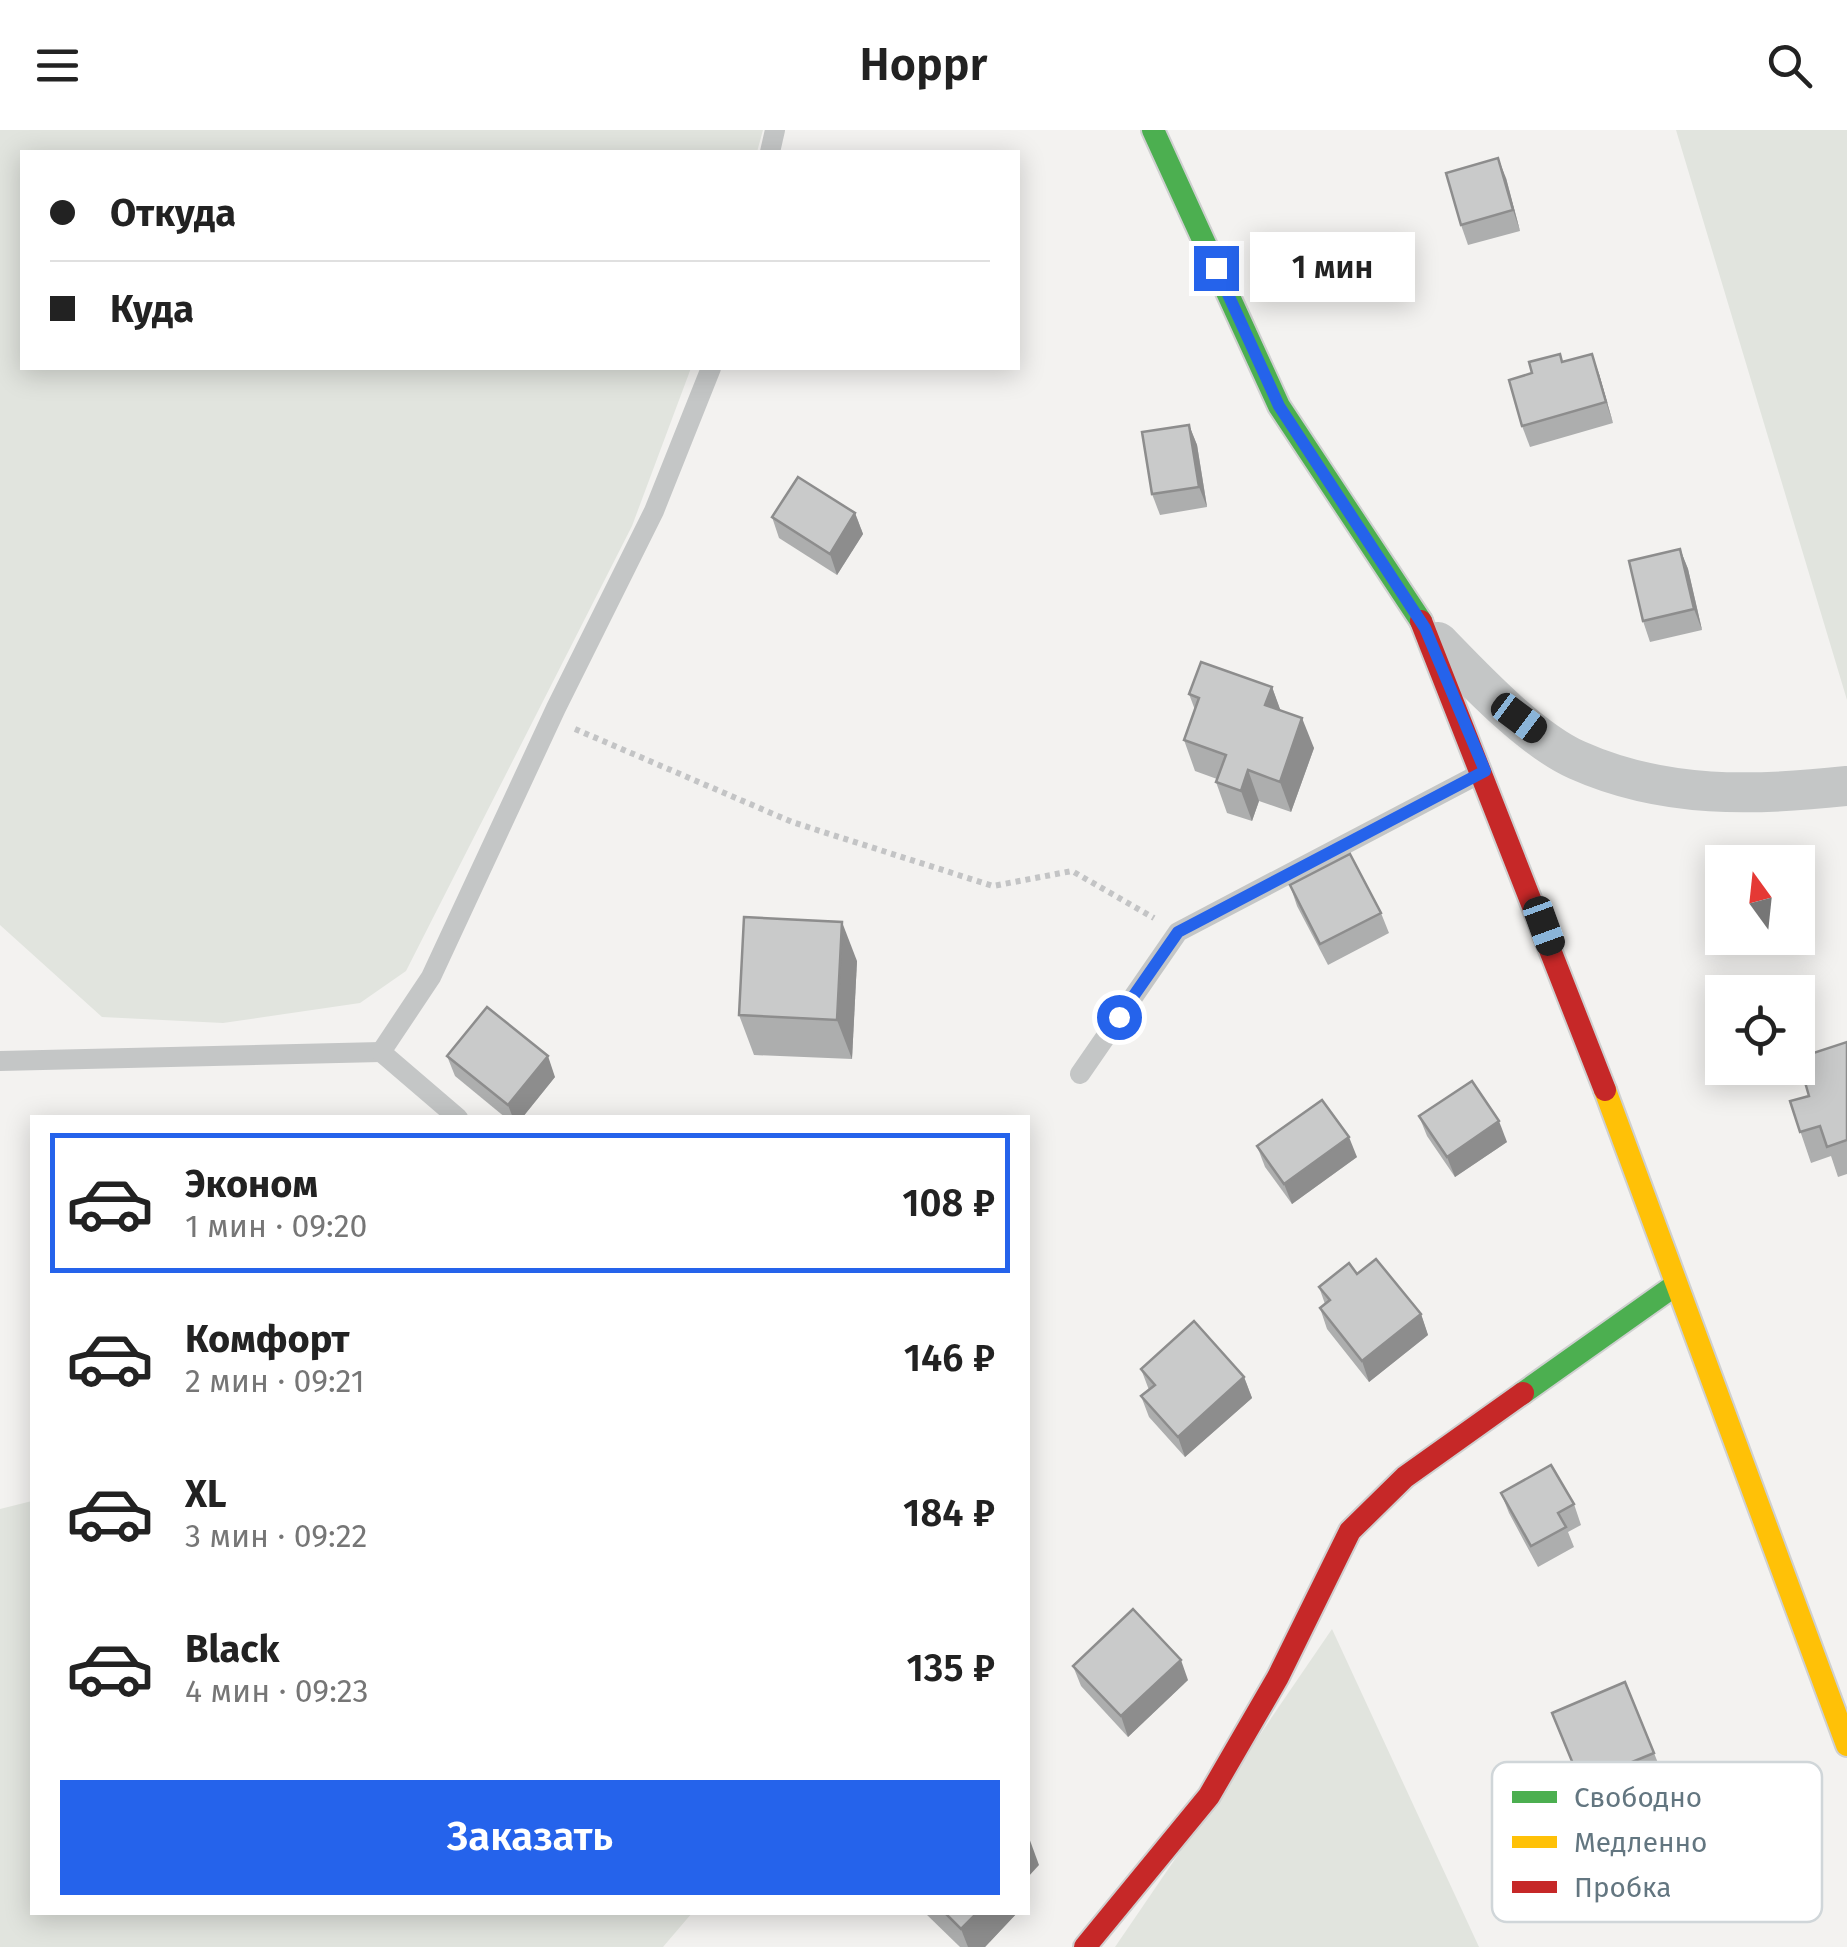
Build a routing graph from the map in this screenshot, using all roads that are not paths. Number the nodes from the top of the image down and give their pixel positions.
1 (1153, 130) edge
2 (709, 370) edge
3 (1425, 628) junction
4 (1485, 771) junction
5 (1847, 786) edge
6 (381, 1052) junction
7 (0, 1062) edge
8 (1080, 1074) dead end
9 (454, 1115) edge
10 (1674, 1286) junction
11 (1847, 1745) edge
12 (1085, 1947) edge

1 - 3 street
2 - 6 lane
3 - 4 street
3 - 5 street
4 - 8 lane
4 - 10 street
6 - 7 lane
6 - 9 lane
10 - 11 street
10 - 12 street

